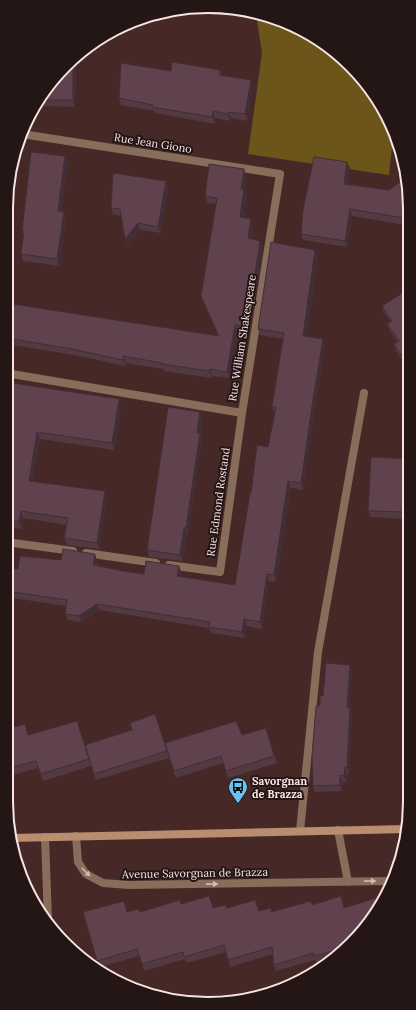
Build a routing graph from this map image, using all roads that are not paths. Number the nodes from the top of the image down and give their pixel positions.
1 (27, 135) edge
2 (280, 174) joint
3 (13, 374) edge
4 (364, 393) dead end
5 (242, 413) junction
6 (13, 543) edge
7 (401, 829) edge
8 (338, 830) junction
9 (300, 831) junction
10 (76, 836) junction
11 (45, 837) junction
12 (17, 838) edge
13 (386, 881) edge
14 (348, 882) junction
15 (48, 913) edge

1 - 2 street, Rue Jean Giono
2 - 5 street, Rue William Shakespeare
3 - 5 street, Rue William Shakespeare
4 - 9 street
5 - 6 street, Rue Edmond Rostand
7 - 8 street
8 - 9 street
8 - 14 street
9 - 10 street
10 - 11 street
10 -> 14 street, Avenue Savorgnan de Brazza
11 - 12 street
11 - 15 street
14 -> 13 street, Avenue Savorgnan de Brazza

